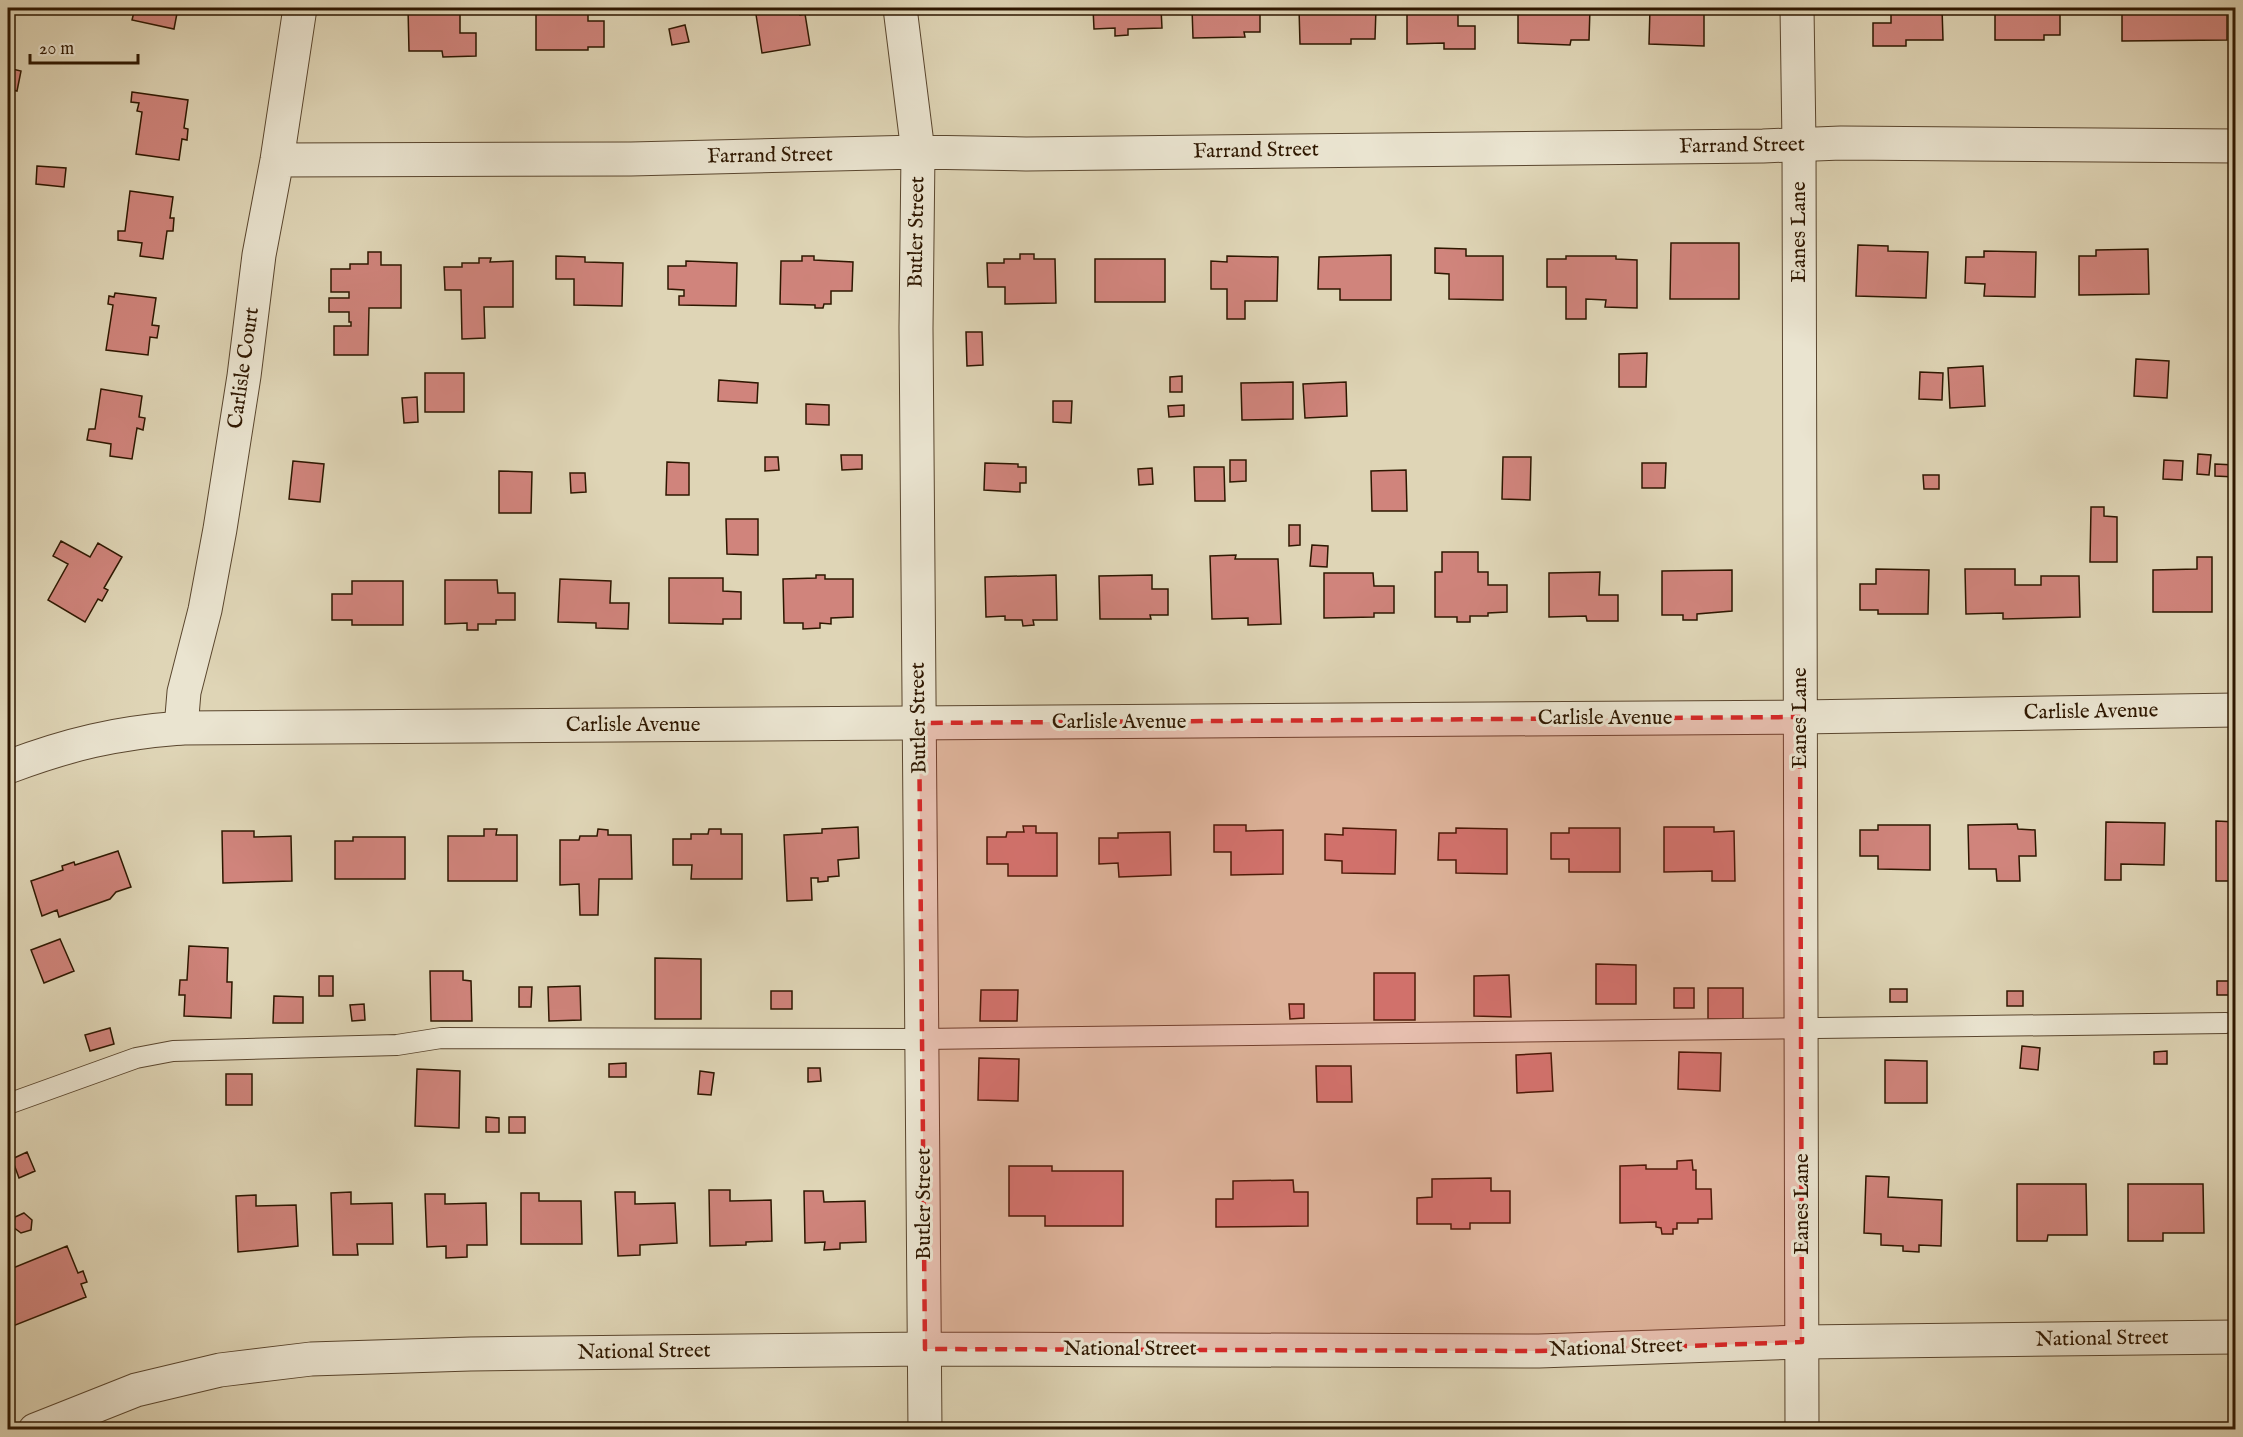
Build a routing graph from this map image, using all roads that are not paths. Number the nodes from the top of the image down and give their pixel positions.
1 (300, 8) edge
2 (900, 8) edge
3 (1797, 8) edge
4 (1799, 144) junction
5 (2235, 146) edge
6 (918, 152) junction
7 (277, 160) junction
8 (2235, 710) edge
9 (1800, 717) junction
10 (919, 723) junction
11 (181, 728) junction
12 (8, 767) edge
13 (2226, 1023) dead end
14 (1802, 1028) junction
15 (923, 1039) junction
16 (8, 1104) edge
17 (2235, 1337) edge
18 (1803, 1342) junction
19 (925, 1348) junction
20 (35, 1430) edge
21 (925, 1430) edge
22 (1802, 1430) edge

1 - 7 street, Carlisle Court
2 - 6 street, Butler Street
3 - 4 street, Eanes Lane
4 - 5 street, Farrand Street
4 - 6 street, Farrand Street
4 - 9 street, Eanes Lane
6 - 7 street, Farrand Street
6 - 10 street, Butler Street
7 - 11 street, Carlisle Court
8 - 9 street, Carlisle Avenue
9 - 10 street, Carlisle Avenue
9 - 14 street, Eanes Lane
10 - 11 street, Carlisle Avenue
10 - 15 street, Butler Street
11 - 12 street, Carlisle Avenue
13 - 14 lane
14 - 15 lane
14 - 18 street, Eanes Lane
15 - 16 lane
15 - 19 street, Butler Street
17 - 18 street, National Street
18 - 19 street, National Street
18 - 22 street, Eanes Lane
19 - 20 street, National Street
19 - 21 street, Butler Street

